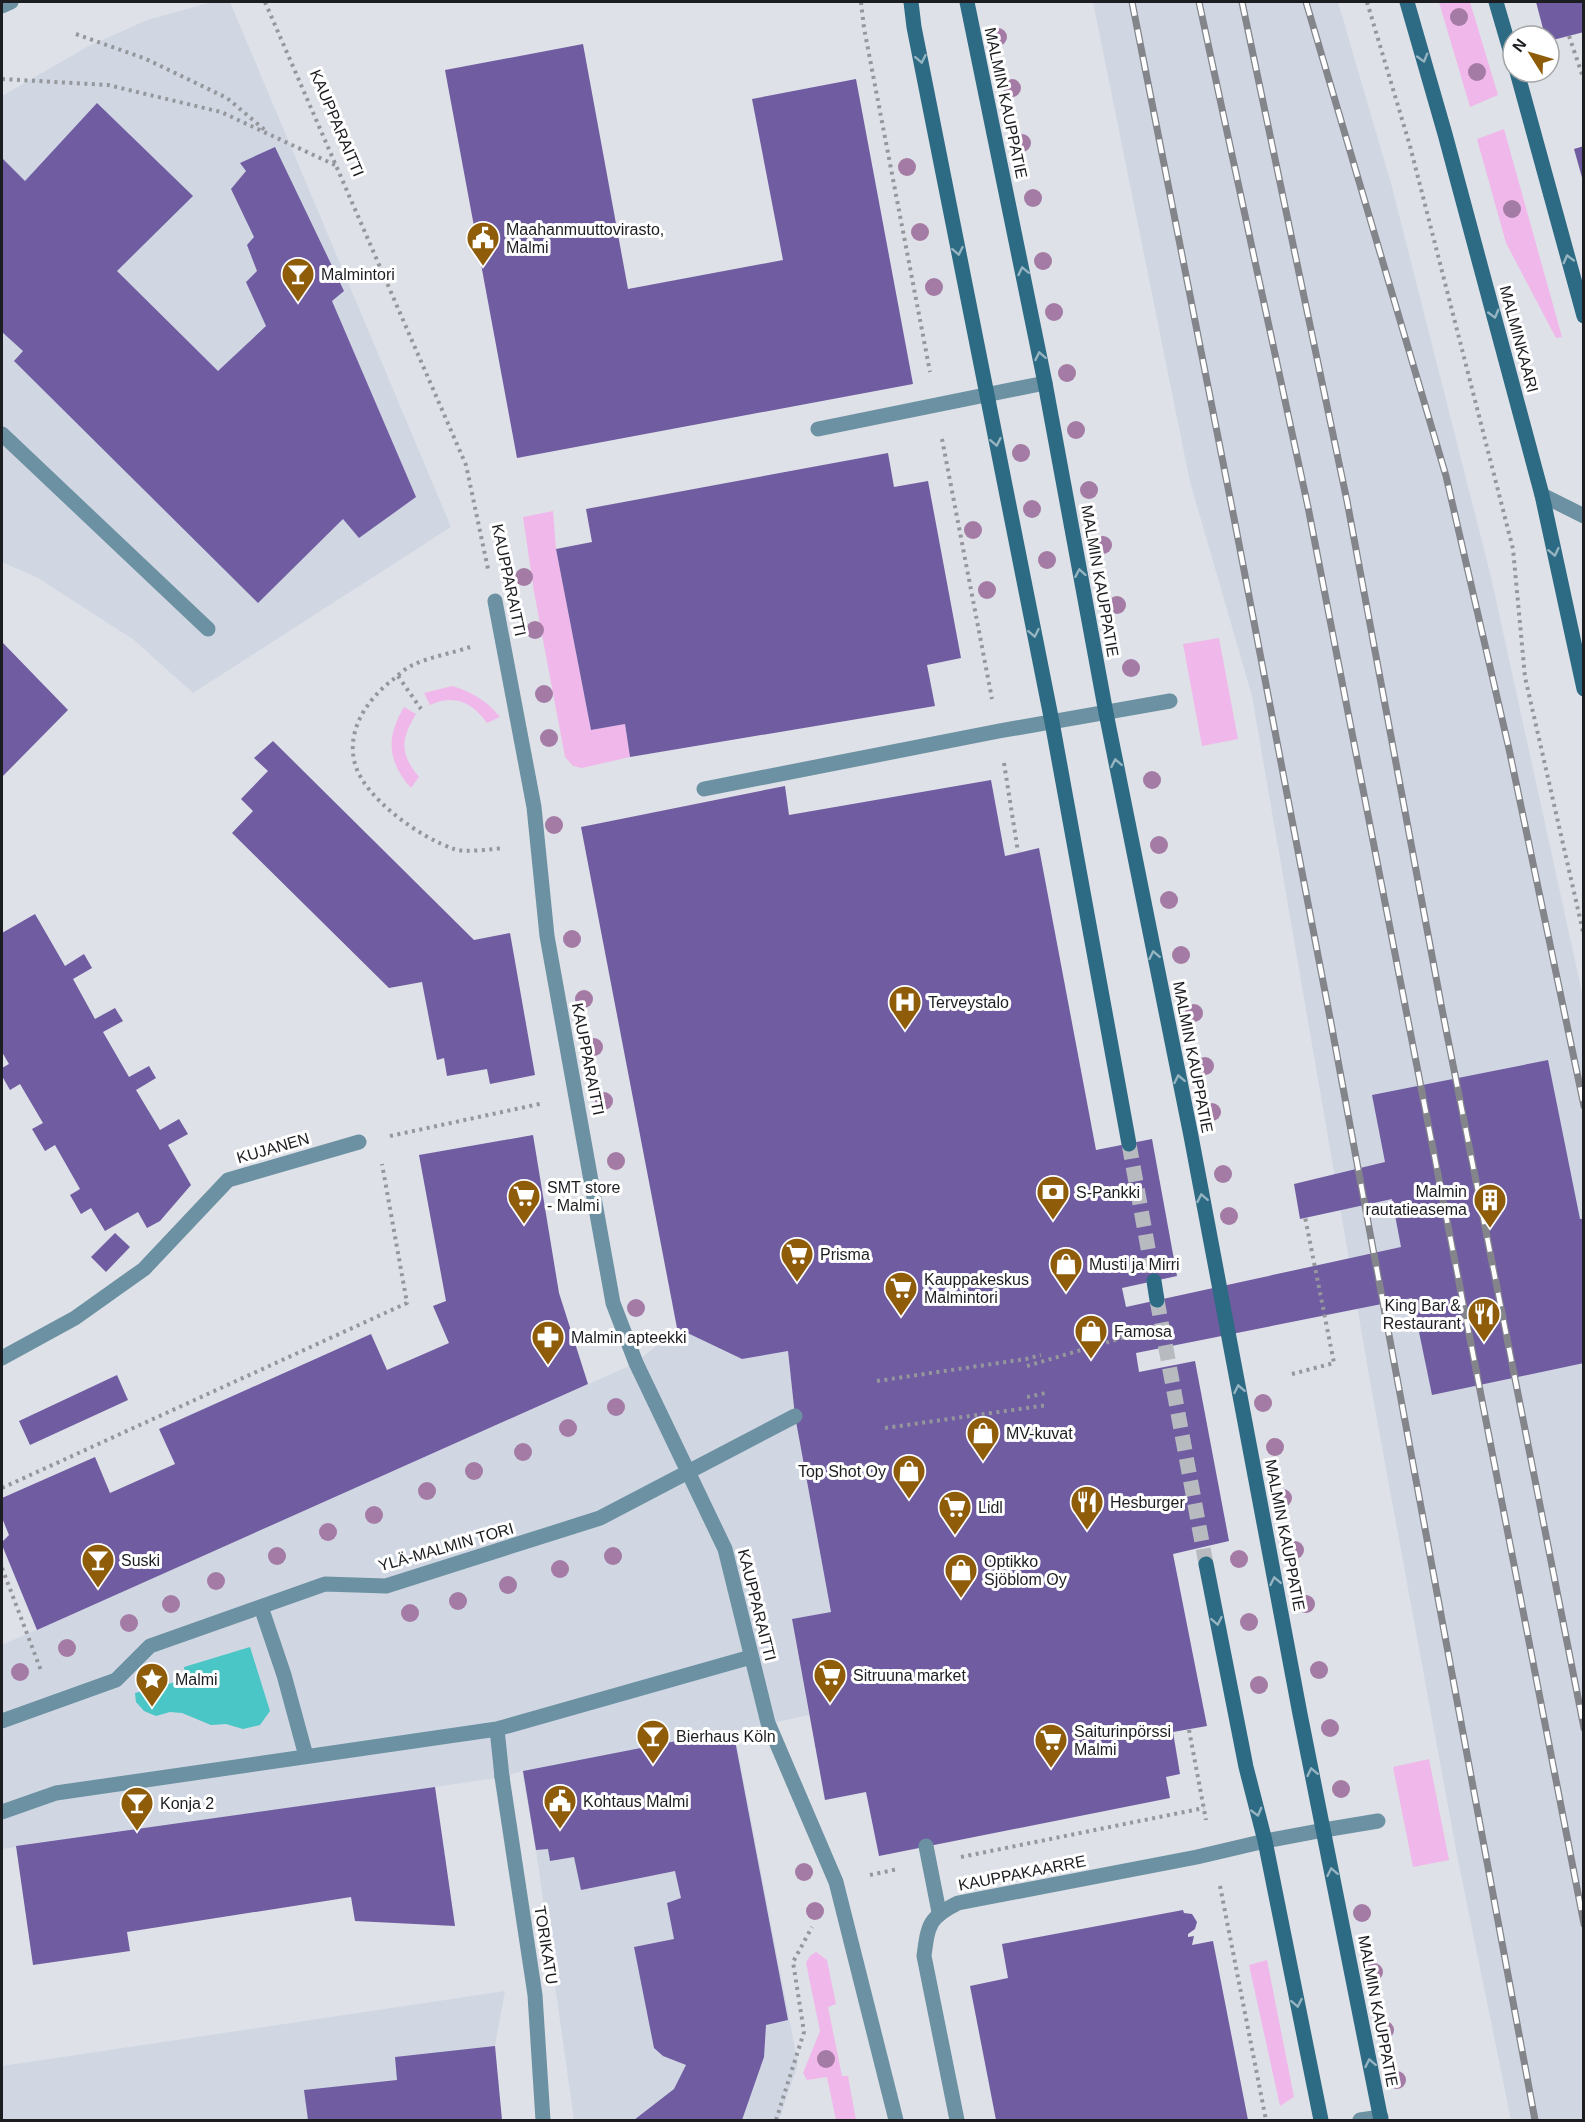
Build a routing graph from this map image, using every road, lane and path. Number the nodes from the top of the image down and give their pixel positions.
1 (10, 2) edge
2 (265, 2) edge
3 (861, 2) edge
4 (911, 2) edge
5 (967, 2) edge
6 (1367, 2) edge
7 (1407, 2) edge
8 (1496, 2) edge
9 (2, 6) edge
10 (1502, 24) edge
11 (864, 28) dead end
12 (76, 34) dead end
13 (1569, 36) dead end
14 (2, 79) edge
15 (1584, 80) edge
16 (1520, 84) edge
17 (270, 135) junction
18 (335, 165) junction
19 (1584, 316) edge
20 (1045, 383) junction
21 (987, 395) junction
22 (818, 429) dead end
23 (2, 434) edge
24 (1542, 495) junction
25 (1584, 516) edge
26 (495, 601) joint
27 (208, 629) dead end
28 (502, 638) junction
29 (398, 676) junction
30 (1584, 689) edge
31 (1170, 702) dead end
32 (421, 709) dead end
33 (1106, 713) junction
34 (1052, 722) junction
35 (999, 731) junction
36 (704, 789) dead end
37 (538, 847) junction
38 (1018, 852) dead end
39 (1584, 936) edge
40 (577, 1097) junction
41 (378, 1138) junction
42 (359, 1142) joint
43 (1129, 1144) tunnel mouth
44 (1305, 1217) dead end
45 (1154, 1281) tunnel mouth
46 (1157, 1300) tunnel mouth
47 (1132, 1335) dead end
48 (1041, 1354) dead end
49 (2, 1358) edge
50 (1027, 1366) dead end
51 (1292, 1374) dead end
52 (877, 1381) dead end
53 (1046, 1394) dead end
54 (1027, 1397) dead end
55 (1048, 1404) dead end
56 (795, 1416) dead end
57 (885, 1428) dead end
58 (689, 1472) junction
59 (2, 1488) edge
60 (1206, 1564) tunnel mouth
61 (2, 1568) edge
62 (261, 1607) junction
63 (751, 1657) junction
64 (53, 1702) junction
65 (2, 1720) edge
66 (497, 1729) junction
67 (1189, 1730) dead end
68 (306, 1756) junction
69 (1204, 1808) junction
70 (2, 1812) edge
71 (1378, 1821) dead end
72 (1208, 1825) dead end
73 (1324, 1830) junction
74 (1265, 1841) junction
75 (926, 1846) dead end
76 (930, 1863) junction
77 (1219, 1879) dead end
78 (836, 1882) junction
79 (939, 1912) junction
80 (1381, 2119) edge
81 (543, 2121) edge
82 (776, 2121) edge
83 (896, 2121) edge
84 (957, 2121) edge
85 (1266, 2121) edge
86 (1321, 2121) edge
87 (1360, 2121) edge

1 - 9 street
2 - 18 path, KAUPPARAITTI
3 - 11 path
4 -> 21 main road
20 -> 5 main road, MALMIN KAUPPATIE
6 - 39 path
7 -> 24 main road, MALMINKAARI
8 - 10 main road
12 - 17 path
13 - 15 path
14 - 17 path
19 -> 16 main road
17 - 18 path
18 - 26 path, KAUPPARAITTI
20 - 21 street
33 -> 20 main road, MALMIN KAUPPATIE
21 - 22 street
21 -> 34 main road
23 - 27 street
24 - 25 street
24 -> 30 main road, MALMINKAARI
26 - 28 street, KAUPPARAITTI
28 - 29 path
28 - 37 street, KAUPPARAITTI
29 - 32 path
29 - 37 path
31 - 33 street
33 - 34 street
73 -> 33 main road, MALMIN KAUPPATIE
34 - 35 street
34 - 43 main road
35 - 36 street
35 - 38 path
37 - 40 street, KAUPPARAITTI
40 - 41 path
40 - 58 street, KAUPPARAITTI
41 - 42 path
41 - 59 path
42 - 49 street, KUJANEN
44 - 51 path
45 - 46 main road
47 - 50 path
48 - 52 path
53 - 54 path
55 - 57 path
56 - 58 street, YLÄ-MALMIN TORI
58 - 62 street, YLÄ-MALMIN TORI
58 - 63 street, KAUPPARAITTI
60 -> 74 main road
61 - 64 path
62 - 64 street, YLÄ-MALMIN TORI
62 - 68 street
63 - 66 street
63 - 78 street, KAUPPARAITTI
64 - 65 street, YLÄ-MALMIN TORI
66 - 68 street
66 - 81 street, TORIKATU
67 - 69 path
68 - 70 street
69 - 72 path
69 - 76 path
71 - 73 street, KAUPPAKAARRE
73 - 74 street, KAUPPAKAARRE
80 -> 73 main road, MALMIN KAUPPATIE
74 - 79 street, KAUPPAKAARRE
74 -> 86 main road
75 - 76 street
76 - 78 path
76 - 79 street
77 - 85 path
78 - 82 path
78 - 83 street, KAUPPARAITTI
79 - 84 street
80 - 87 street

